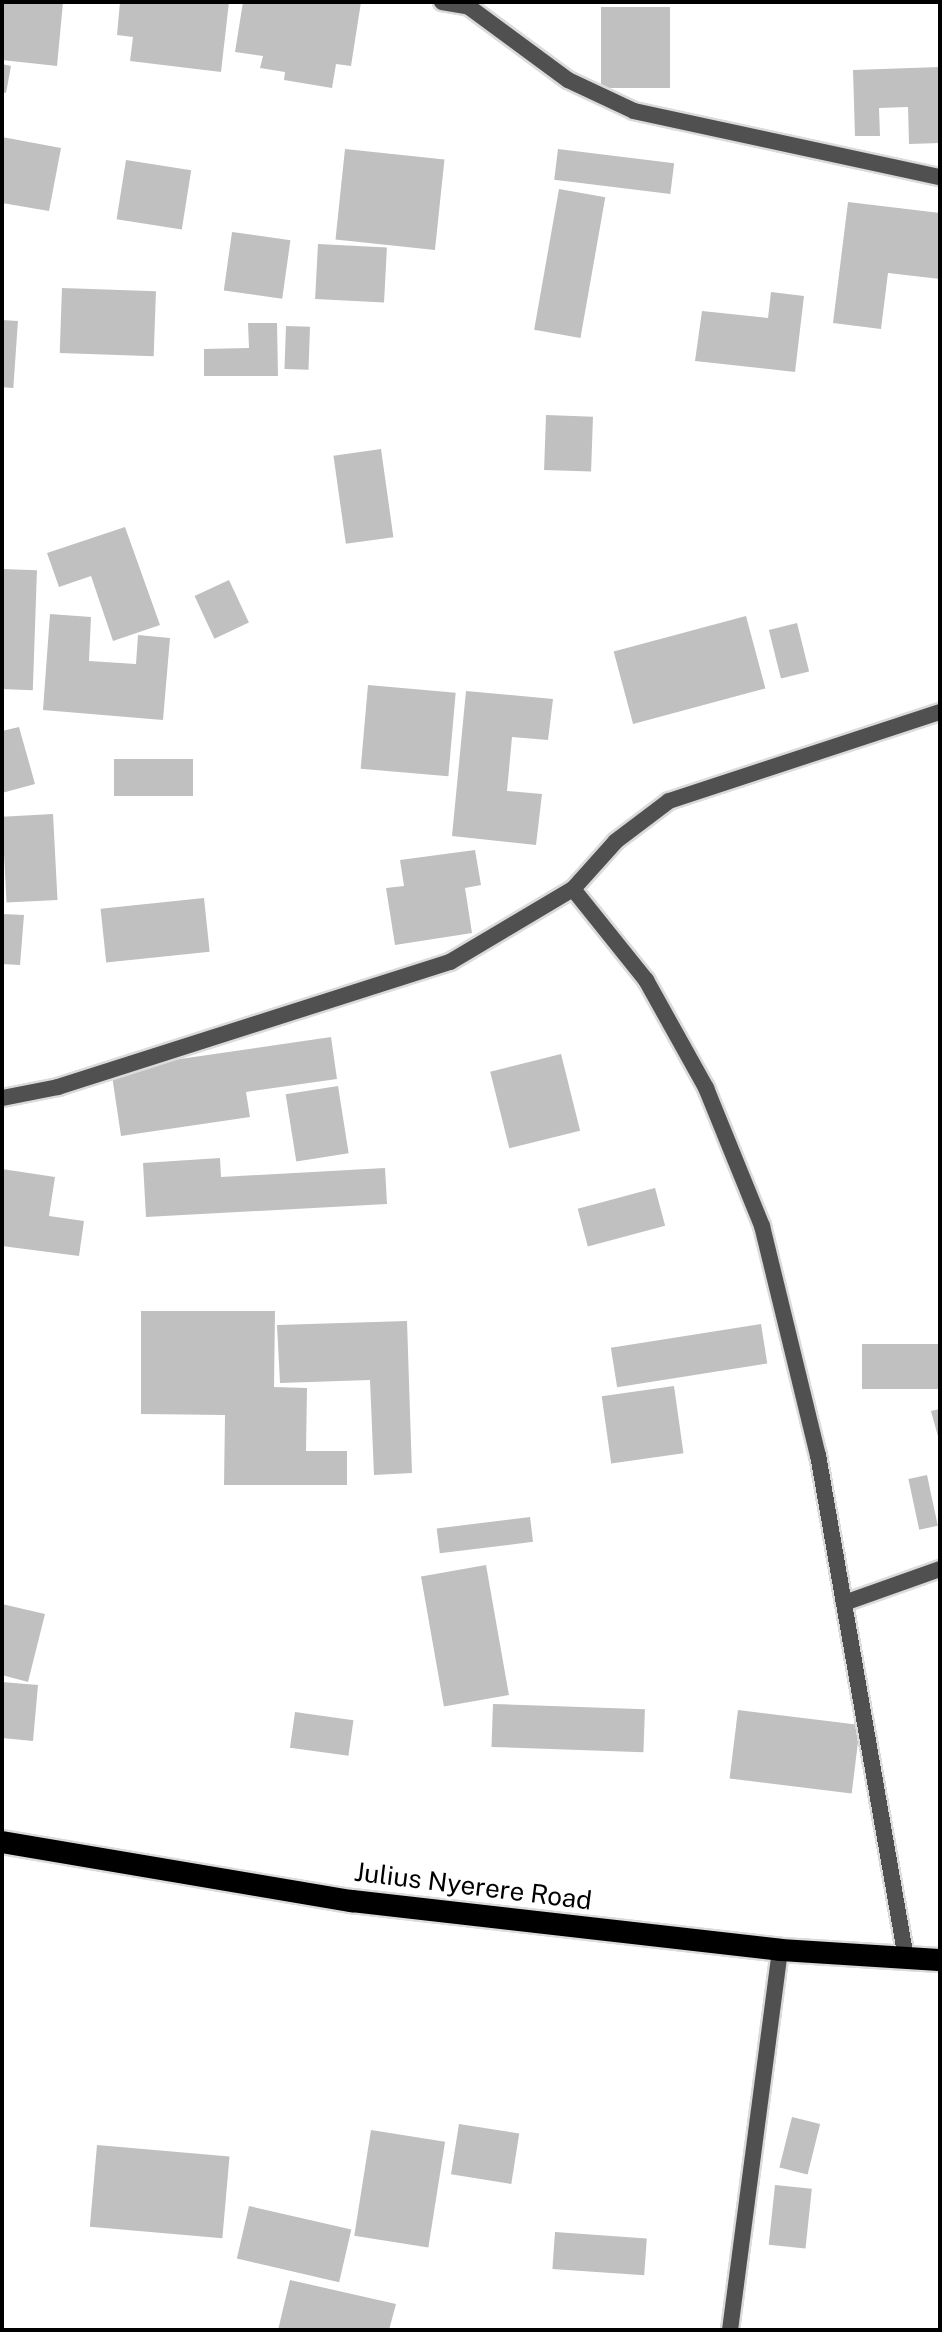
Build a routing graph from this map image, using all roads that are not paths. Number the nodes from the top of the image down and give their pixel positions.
1 (442, 2) edge
2 (940, 177) edge
3 (940, 712) edge
4 (573, 889) junction
5 (2, 1098) edge
6 (940, 1569) edge
7 (844, 1603) junction
8 (2, 1842) edge
9 (780, 1950) junction
10 (906, 1958) junction
11 (940, 1960) edge
12 (730, 2330) edge

1 - 2 street
3 - 4 street
4 - 5 street
4 - 7 street
6 - 7 street
7 - 10 street
8 - 9 highway, Julius Nyerere Road
9 - 10 highway, Julius Nyerere Road
9 - 12 street
10 - 11 highway, Julius Nyerere Road

